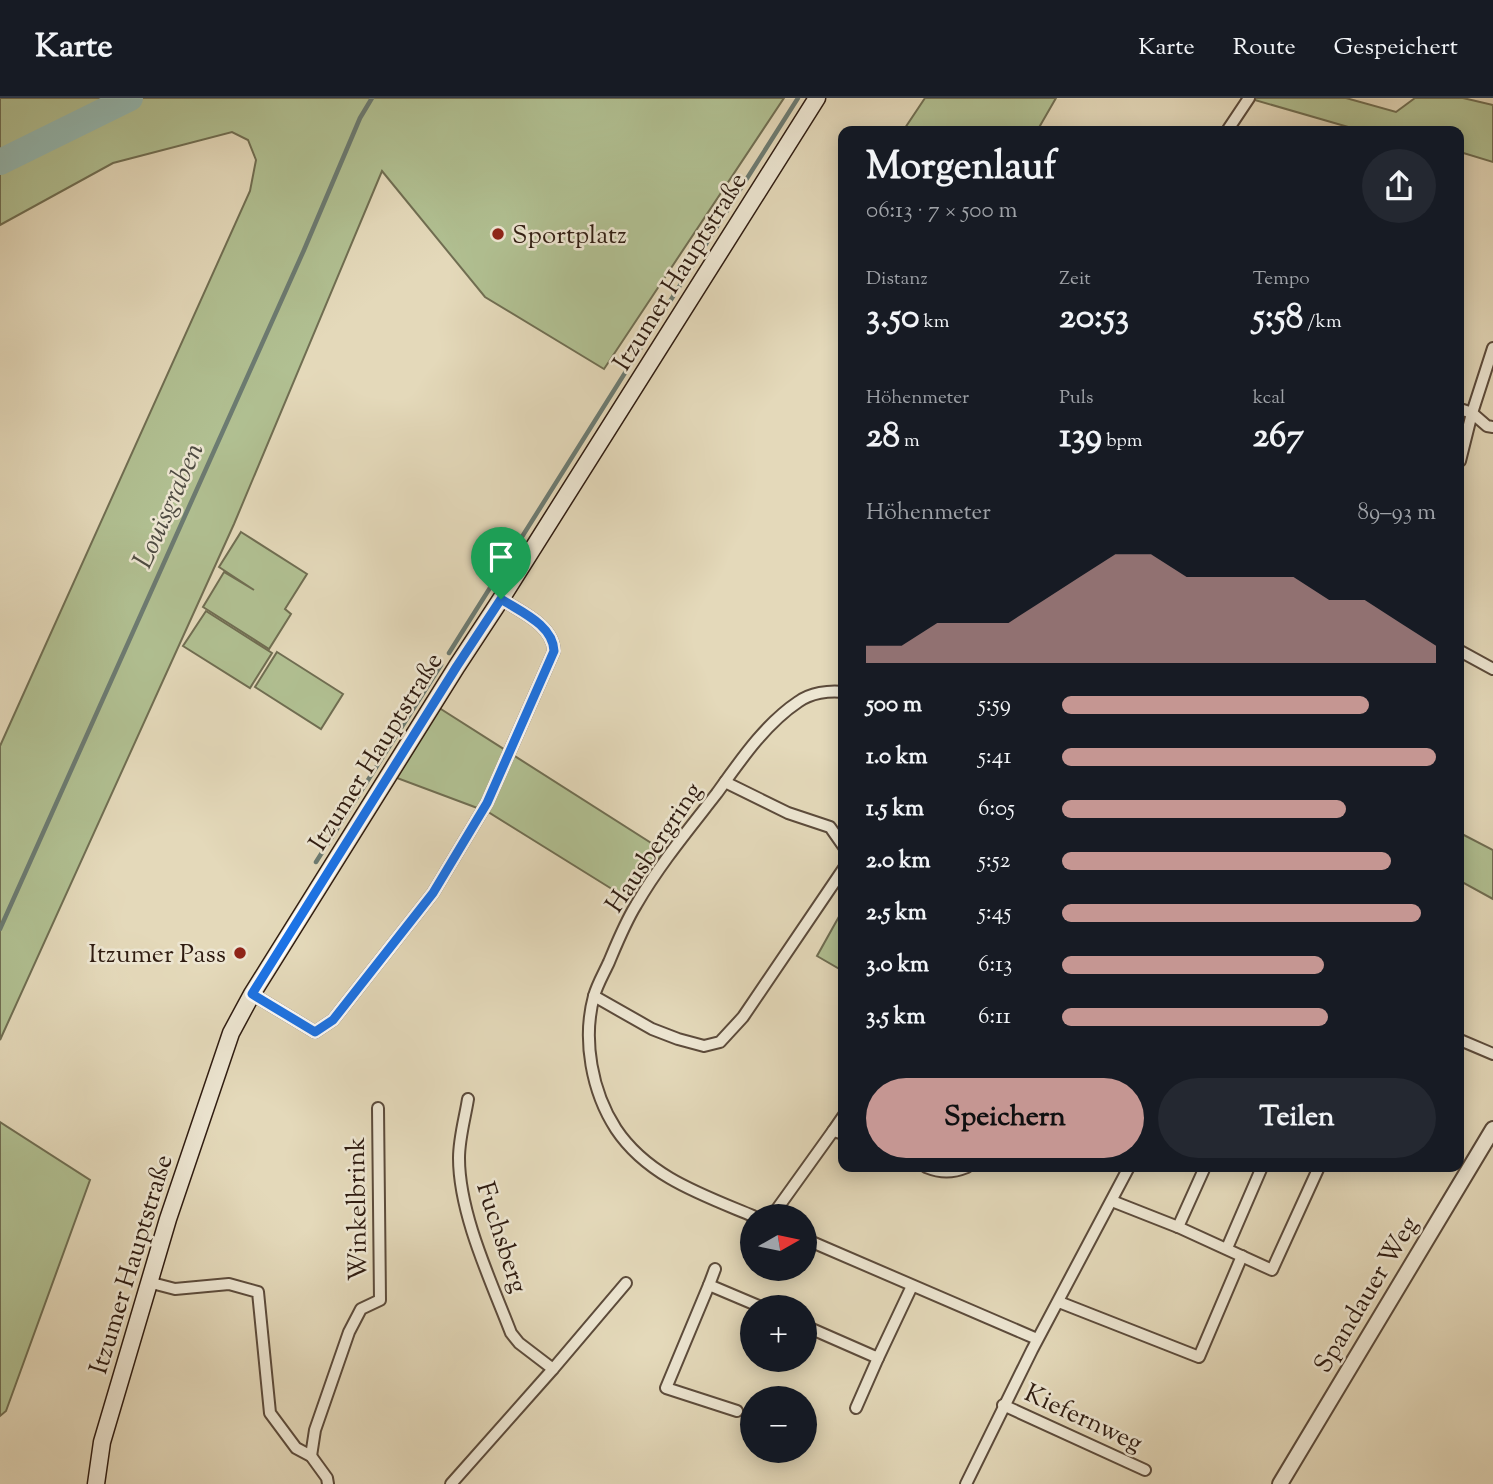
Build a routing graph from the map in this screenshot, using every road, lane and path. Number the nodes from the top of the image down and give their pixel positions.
1 (817, 98) edge
2 (1249, 98) edge
3 (1230, 126) edge
4 (1493, 348) edge
5 (1464, 410) edge
6 (1472, 413) junction
7 (1493, 427) edge
8 (1464, 445) edge
9 (501, 599) junction
10 (1464, 654) edge
11 (1493, 668) edge
12 (838, 691) edge
13 (725, 782) junction
14 (838, 838) edge
15 (838, 877) edge
16 (252, 994) junction
17 (594, 996) junction
18 (1464, 1042) edge
19 (1493, 1054) edge
20 (468, 1099) dead end
21 (378, 1108) dead end
22 (1493, 1129) edge
23 (838, 1133) edge
24 (1464, 1166) edge
25 (1126, 1172) edge
26 (1203, 1172) edge
27 (1260, 1172) edge
28 (1317, 1172) edge
29 (1460, 1172) edge
30 (1112, 1201) junction
31 (782, 1204) edge
32 (740, 1210) edge
33 (1178, 1227) junction
34 (817, 1244) edge
35 (1227, 1248) junction
36 (1242, 1256) junction
37 (715, 1269) dead end
38 (148, 1282) junction
39 (626, 1283) dead end
40 (709, 1285) junction
41 (912, 1286) junction
42 (740, 1298) edge
43 (1059, 1302) junction
44 (817, 1331) edge
45 (1037, 1339) junction
46 (878, 1358) junction
47 (553, 1369) junction
48 (1003, 1405) junction
49 (856, 1408) dead end
50 (737, 1411) dead end
51 (311, 1456) junction
52 (1145, 1470) dead end
53 (96, 1484) edge
54 (328, 1484) edge
55 (452, 1484) edge
56 (966, 1484) edge
57 (1280, 1484) edge

1 - 9 main road, Itzumer Hauptstraße
2 - 3 street
4 - 6 street
5 - 6 street
6 - 7 street
6 - 8 street
9 - 16 main road, Itzumer Hauptstraße
9 - 16 street
10 - 11 street
12 - 13 street, Hausbergring
13 - 14 street
13 - 17 street, Hausbergring
15 - 17 street
16 - 38 main road, Itzumer Hauptstraße
17 - 32 street, Hausbergring
18 - 19 street
20 - 47 street, Fuchsberg
21 - 51 street, Winkelbrink
22 - 24 street, Spandauer Weg
23 - 31 street
25 - 30 street
26 - 33 street
27 - 35 street
28 - 36 street
29 - 57 street, Spandauer Weg
30 - 33 street
30 - 43 street
33 - 35 street
34 - 41 street
35 - 36 street
36 - 43 street
37 - 40 street
38 - 51 street
38 - 53 main road, Itzumer Hauptstraße
39 - 47 street
40 - 42 street
40 - 50 street
41 - 45 street
41 - 46 street
43 - 45 street
44 - 46 street
45 - 48 street
46 - 49 street
47 - 55 street
48 - 52 street, Kiefernweg
48 - 56 street
51 - 54 street

